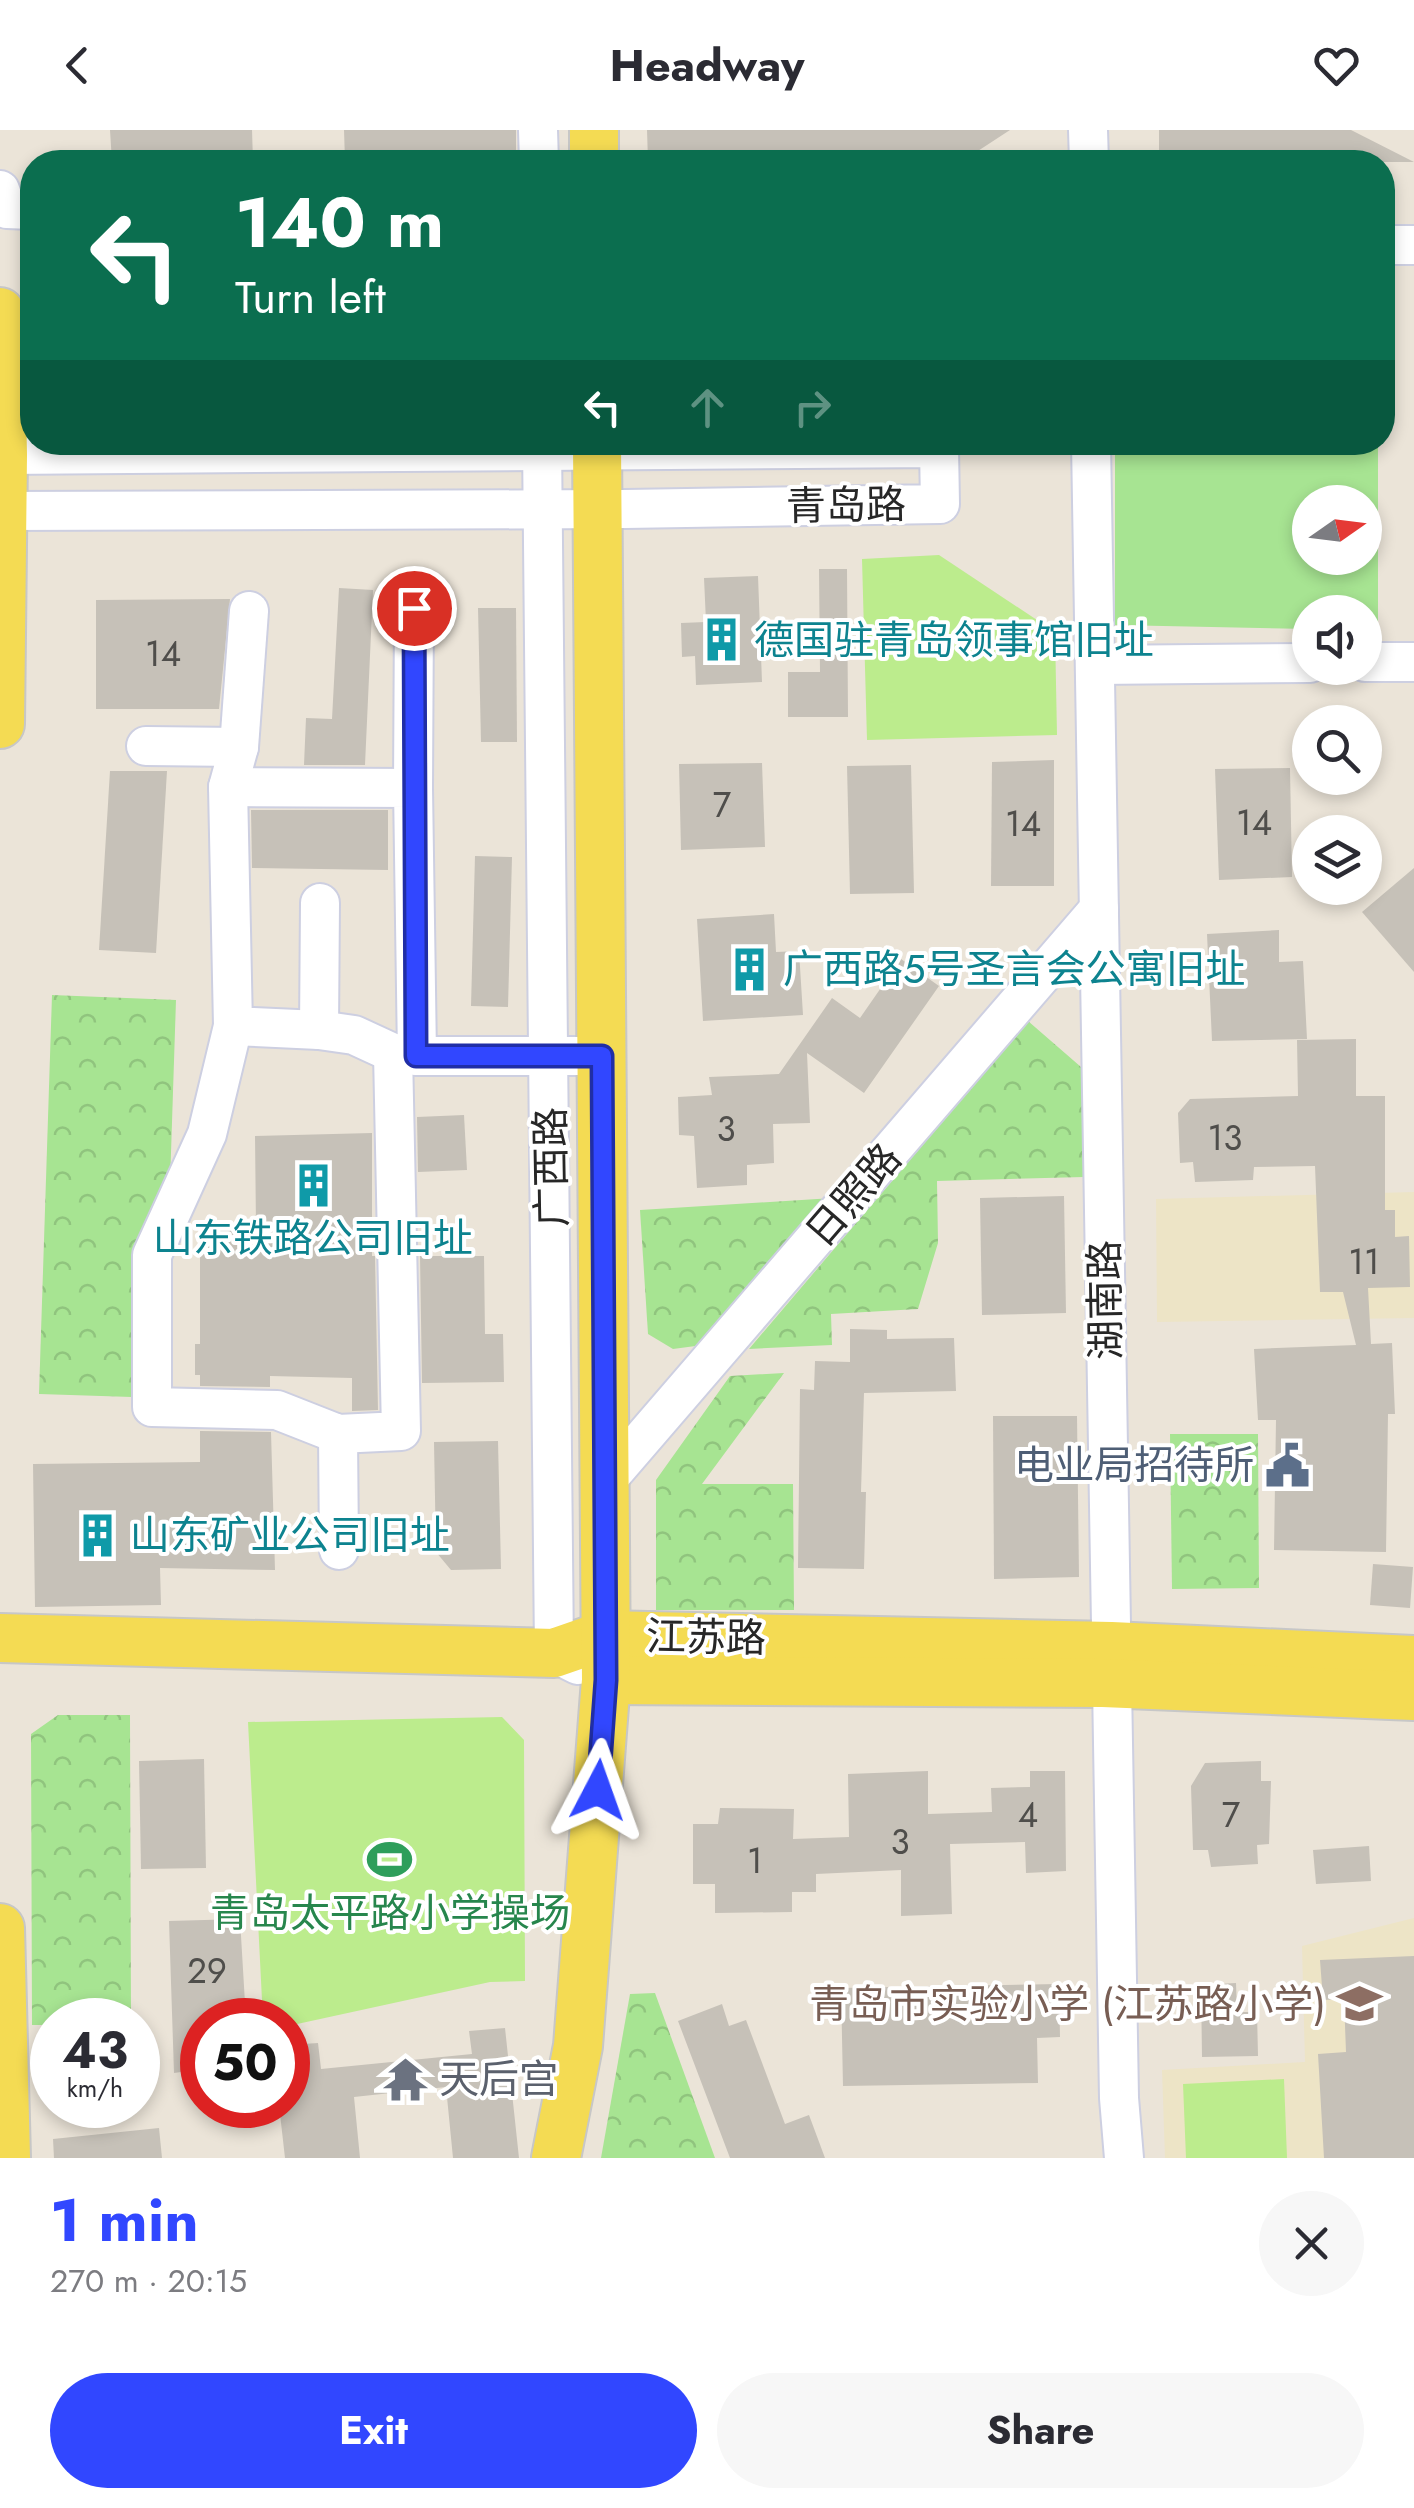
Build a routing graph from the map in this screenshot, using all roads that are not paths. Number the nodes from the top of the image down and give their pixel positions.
1 (0, 190) edge
2 (20, 210) edge
3 (0, 312) edge
4 (20, 454) edge
5 (3, 455) junction
6 (96, 455) edge
7 (464, 455) edge
8 (542, 455) edge
9 (597, 455) edge
10 (939, 455) edge
11 (1091, 455) edge
12 (543, 509) junction
13 (598, 509) junction
14 (110, 510) junction
15 (466, 510) junction
16 (2, 512) edge
17 (414, 608) dead end
18 (249, 611) dead end
19 (1382, 662) edge
20 (1414, 662) edge
21 (1292, 663) edge
22 (1096, 665) junction
23 (0, 724) edge
24 (146, 746) dead end
25 (239, 747) junction
26 (228, 787) junction
27 (413, 788) junction
28 (320, 904) dead end
29 (1099, 908) junction
30 (233, 1026) junction
31 (318, 1030) junction
32 (405, 1055) junction
33 (548, 1056) junction
34 (602, 1056) junction
35 (338, 1434) junction
36 (606, 1480) junction
37 (338, 1550) dead end
38 (0, 1638) edge
39 (554, 1653) junction
40 (606, 1658) junction
41 (1414, 1660) edge
42 (1111, 1665) junction
43 (1414, 1696) edge
44 (0, 1928) edge
45 (6, 2158) edge
46 (556, 2158) edge
47 (1124, 2158) edge

1 - 2 street
3 - 5 main road
4 - 5 street, 青岛路
5 - 16 main road
6 - 14 street
7 - 15 street
8 - 12 street, 广西路
9 - 13 main road, 广西路
10 - 13 street, 青岛路
11 - 22 street, 湖南路
12 - 13 street, 青岛路
12 - 15 street, 青岛路
12 - 33 street, 广西路
13 - 34 main road, 广西路
14 - 15 street, 青岛路
14 - 16 street, 青岛路
16 - 23 main road
17 - 27 street
18 - 25 street
19 - 20 street
21 - 22 street
22 - 29 street, 湖南路
24 - 25 street
25 - 26 street
26 - 27 street
26 - 30 street
27 - 32 street
28 - 31 street
29 - 36 street, 日照路
29 - 42 street, 湖南路
30 - 31 street
30 - 35 street
31 - 32 street
32 - 33 street
32 - 35 street
33 - 34 street
33 - 39 street, 广西路
34 - 36 main road, 广西路
35 - 37 street
36 - 40 main road, 广西路
38 - 39 main road, 江苏路
39 - 40 main road, 江苏路
40 - 42 main road, 江苏路
40 - 46 main road, 广西路
41 - 42 main road, 江苏路
42 - 43 main road, 江苏路
42 - 47 street, 湖南路
44 - 45 main road

